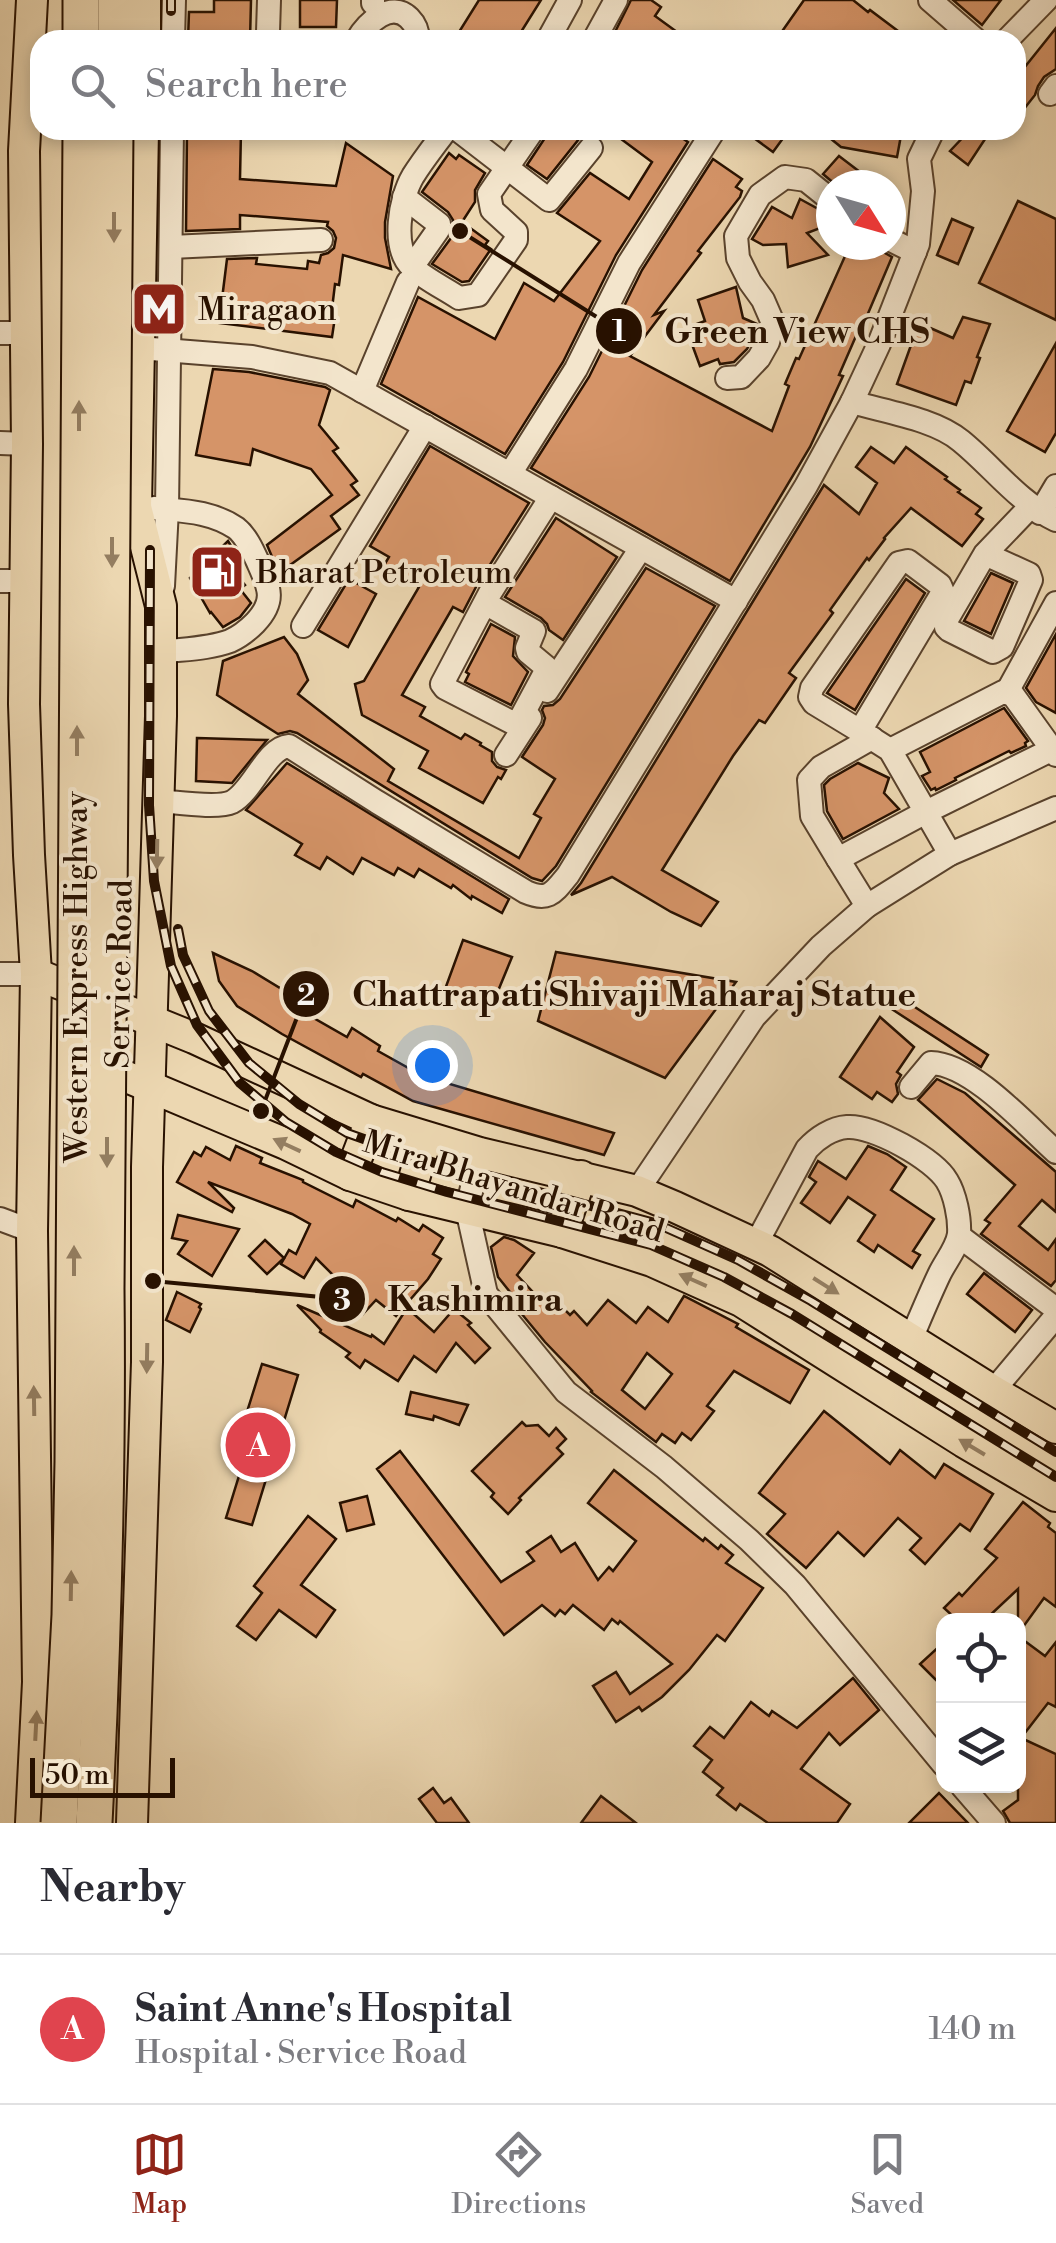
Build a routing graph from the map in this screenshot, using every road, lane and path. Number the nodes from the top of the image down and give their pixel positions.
1 (32, 0) edge
2 (81, 0) edge
3 (116, 0) edge
4 (146, 0) edge
5 (174, 0) edge
6 (269, 0) edge
7 (570, 0) edge
8 (616, 0) edge
9 (930, 0) edge
10 (1046, 0) edge
11 (81, 30) edge
12 (116, 30) edge
13 (145, 30) edge
14 (173, 30) edge
15 (268, 30) edge
16 (363, 30) edge
17 (417, 30) edge
18 (554, 30) edge
19 (600, 30) edge
20 (964, 30) edge
21 (1018, 30) edge
22 (80, 140) edge
23 (115, 140) edge
24 (145, 140) edge
25 (170, 140) edge
26 (439, 140) edge
27 (471, 140) edge
28 (525, 140) edge
29 (708, 140) edge
30 (928, 140) edge
31 (591, 148) dead end
32 (12, 150) edge
33 (505, 167) junction
34 (816, 188) edge
35 (404, 197) junction
36 (157, 202) junction
37 (321, 240) dead end
38 (171, 247) junction
39 (906, 247) edge
40 (916, 252) junction
41 (410, 274) junction
42 (13, 333) edge
43 (139, 348) junction
44 (170, 350) junction
45 (727, 378) dead end
46 (362, 391) junction
47 (852, 402) junction
48 (425, 426) junction
49 (14, 443) edge
50 (510, 474) junction
51 (1056, 486) edge
52 (552, 496) junction
53 (136, 506) junction
54 (167, 509) junction
55 (1043, 513) edge
56 (641, 548) junction
57 (986, 554) dead end
58 (12, 581) edge
59 (736, 601) junction
60 (485, 603) junction
61 (1056, 603) edge
62 (161, 606) junction
63 (303, 626) dead end
64 (160, 652) junction
65 (1007, 692) junction
66 (874, 740) junction
67 (1055, 752) edge
68 (506, 755) dead end
69 (158, 801) junction
70 (1056, 808) edge
71 (926, 812) junction
72 (950, 854) junction
73 (838, 859) junction
74 (866, 906) junction
75 (154, 964) junction
76 (0, 974) edge
77 (36, 974) junction
78 (153, 1020) junction
79 (194, 1038) junction
80 (36, 1040) junction
81 (151, 1086) junction
82 (911, 1088) dead end
83 (371, 1120) junction
84 (426, 1138) junction
85 (1056, 1152) edge
86 (480, 1153) junction
87 (350, 1175) junction
88 (581, 1176) junction
89 (637, 1191) junction
90 (409, 1196) junction
91 (467, 1209) junction
92 (0, 1219) edge
93 (32, 1232) junction
94 (562, 1232) junction
95 (959, 1236) junction
96 (756, 1244) junction
97 (1056, 1309) edge
98 (1056, 1316) edge
99 (911, 1340) junction
100 (993, 1391) junction
101 (1056, 1428) edge
102 (1056, 1496) edge
103 (936, 1754) edge
104 (968, 1793) edge
105 (31, 1823) edge
106 (60, 1823) edge
107 (94, 1823) edge
108 (132, 1823) edge
109 (994, 1823) edge

1 - 32 main road
2 - 11 highway
3 - 12 highway
4 - 13 main road
5 - 14 street
6 - 15 street
7 - 18 street
8 - 19 street
9 - 20 street
10 - 21 street
16 - 17 street
106 -> 22 highway, Western Express Highway, bridge
23 -> 107 highway, Western Express Highway, bridge
24 - 36 main road, Service Road
25 - 36 street
26 - 35 street
27 - 33 street
28 - 33 street
29 - 50 street
30 - 40 street
31 - 33 street
32 - 42 main road
33 - 41 street
34 - 45 street
35 - 41 street
35 - 41 street
36 - 38 street
36 - 43 main road, Service Road
37 - 38 street
38 - 44 street
39 - 40 street
40 - 47 street
41 - 46 street
42 - 49 main road
43 - 44 street
43 - 53 main road, Service Road
44 - 46 street
44 - 54 street
46 - 48 street
47 - 55 street
47 - 59 street
48 - 50 street
48 - 63 street
49 - 58 main road
50 - 52 street
51 - 55 street
52 - 56 street
52 - 60 street
53 - 54 street
53 - 62 main road, Service Road
54 - 62 street
54 - 64 street
55 - 57 street
56 - 59 street
56 - 68 street
58 - 77 main road
59 - 69 street
60 - 60 street
61 - 65 street
62 - 64 main road, Service Road
64 - 69 main road, Service Road
65 - 66 street
65 - 67 street
66 - 66 street
66 - 71 street
66 - 73 street
67 - 71 street
69 -> 75 main road, Service Road
70 - 72 street
71 - 72 street
71 - 73 street
72 - 74 street
73 - 74 street
74 - 89 street
75 - 78 main road, Service Road
75 - 79 main road
76 - 77 street
77 - 78 main road, Mira Bhayandar Road
77 - 80 main road
78 - 79 main road, Mira Bhayandar Road
78 - 81 main road, Service Road
79 - 83 main road, Mira Bhayandar Road
80 - 81 main road, Mira Bhayandar Road
80 - 93 main road
87 -> 81 main road, Mira Bhayandar Road
81 -> 108 main road, Service Road
82 - 85 street
83 - 84 main road, Mira Bhayandar Road
83 - 87 main road
84 - 86 main road, Mira Bhayandar Road
84 - 90 main road
86 - 88 main road, Mira Bhayandar Road
86 - 91 street
87 - 90 main road, Mira Bhayandar Road
88 - 89 main road, Mira Bhayandar Road
88 - 94 main road
89 - 96 main road, Mira Bhayandar Road
90 - 91 main road, Mira Bhayandar Road
91 - 94 main road, Mira Bhayandar Road
91 - 103 street
92 - 93 street
105 -> 93 main road
102 -> 94 main road, Mira Bhayandar Road
95 - 96 street
95 - 97 street
95 - 99 street
96 -> 99 main road, Mira Bhayandar Road
98 - 100 street
99 - 100 main road, Mira Bhayandar Road
100 - 101 main road, Mira Bhayandar Road
104 - 109 street

